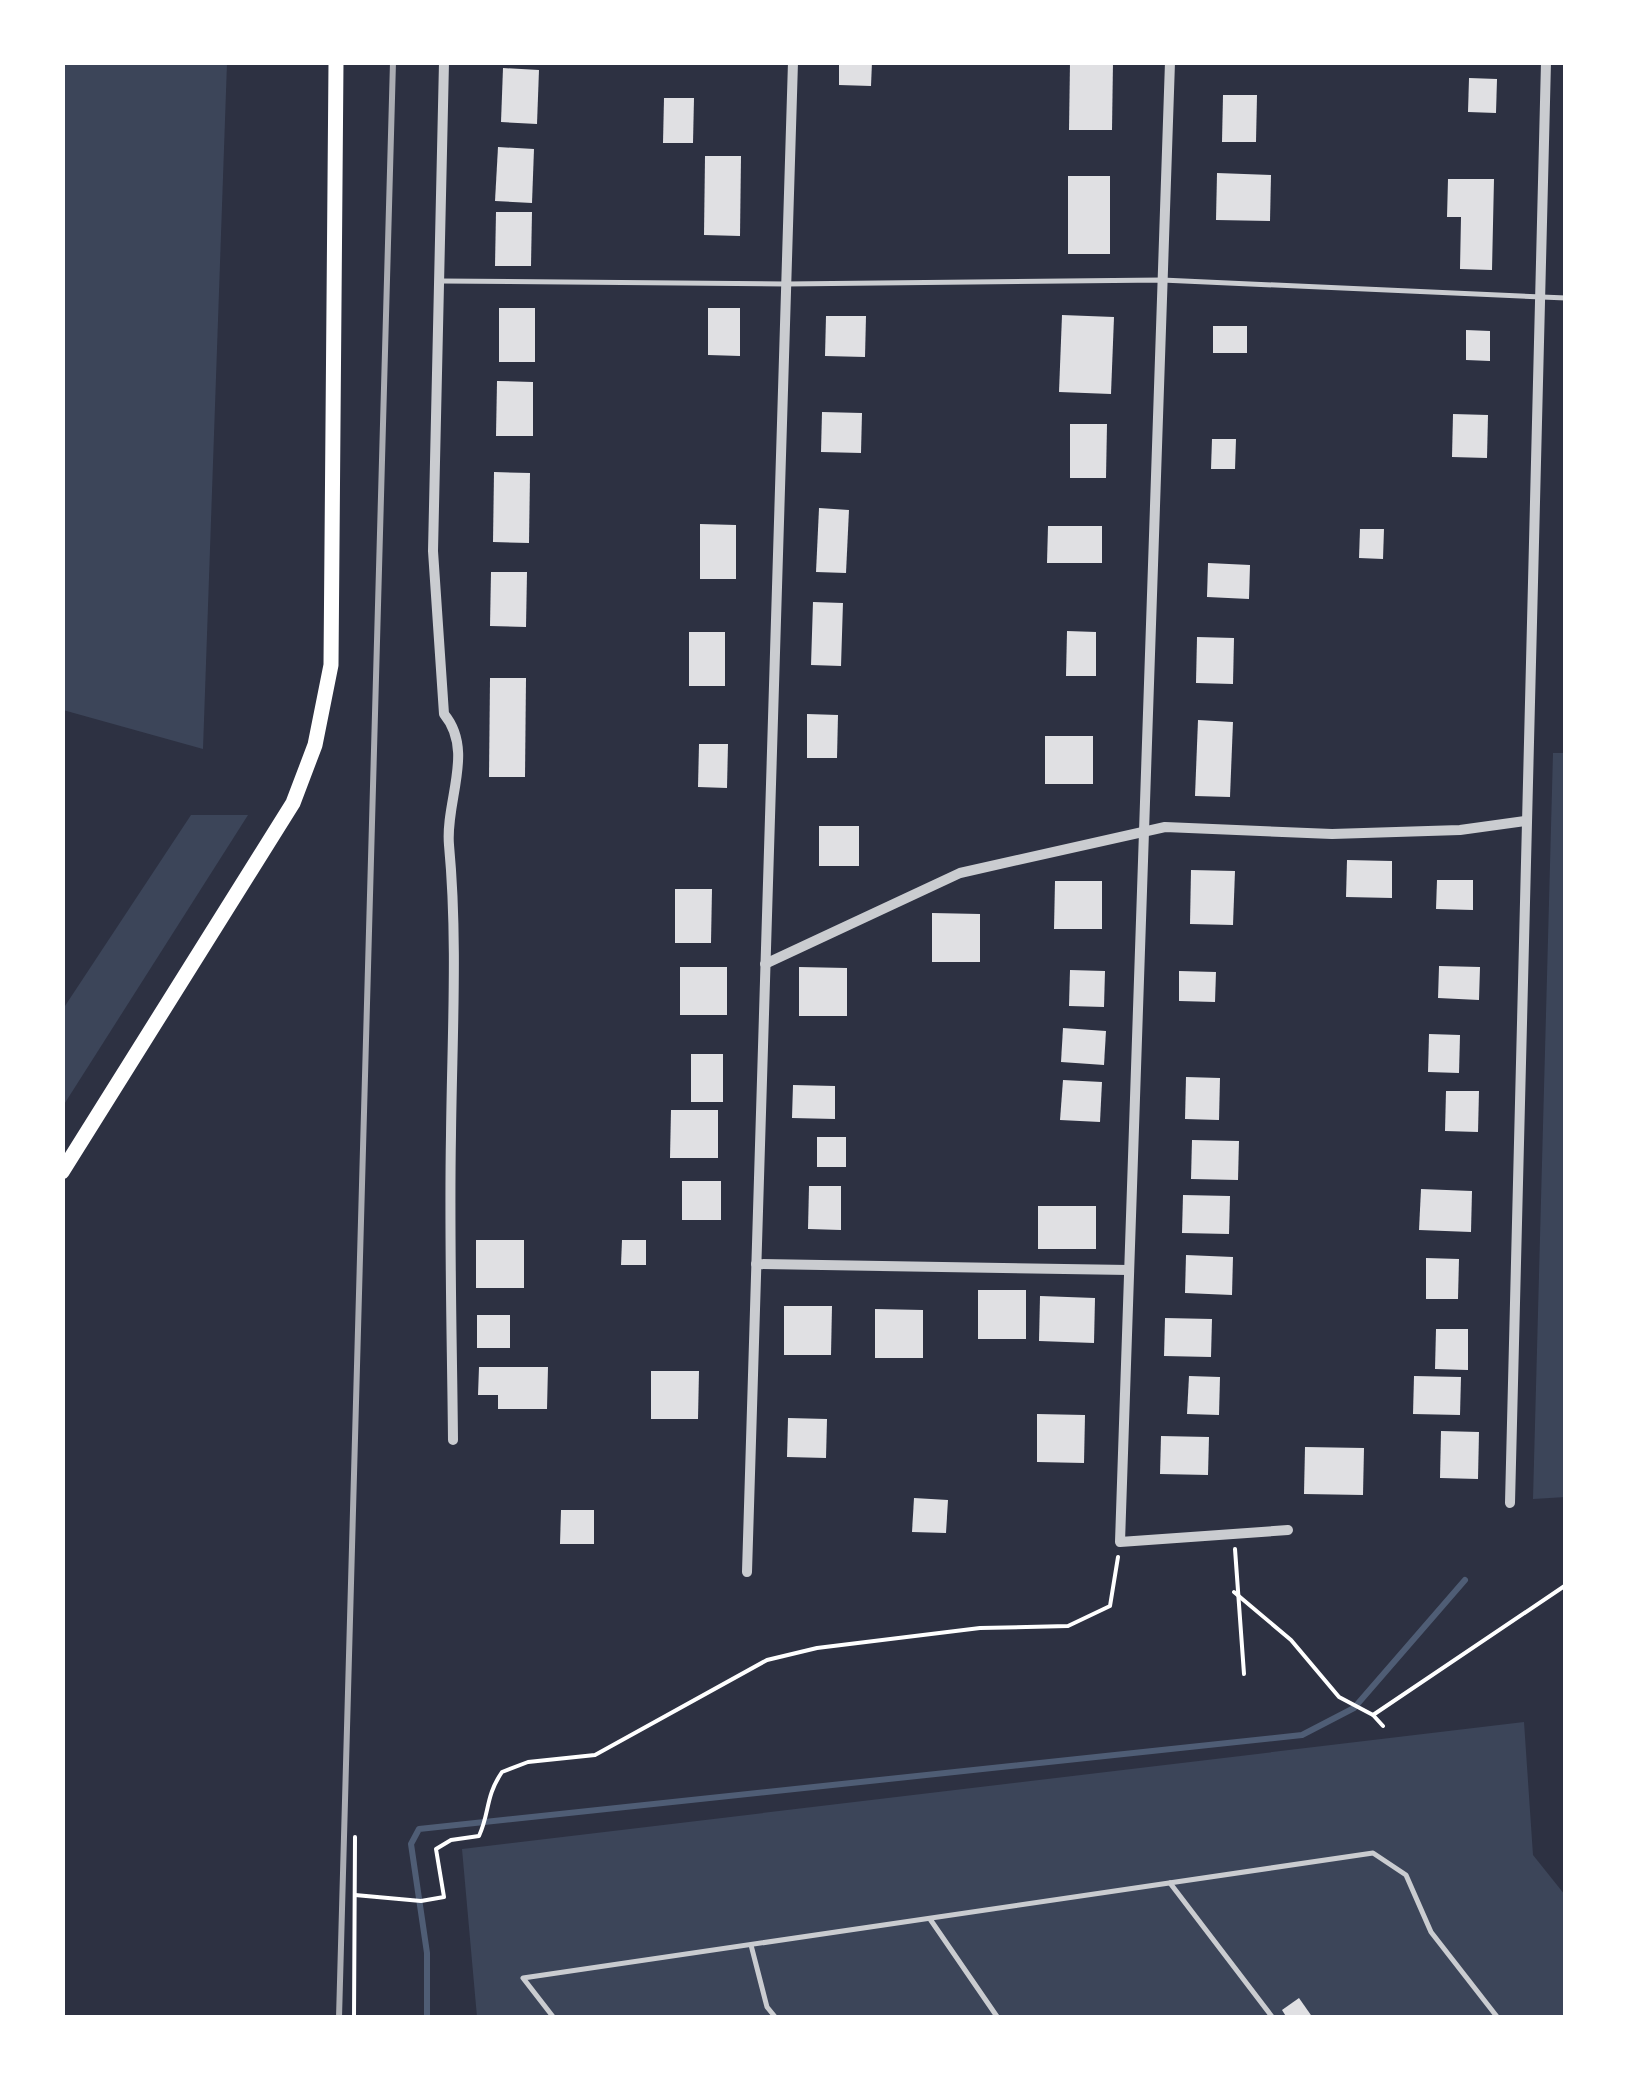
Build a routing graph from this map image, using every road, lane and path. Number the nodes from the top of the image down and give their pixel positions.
1 (336, 62) edge
2 (444, 62) edge
3 (793, 62) edge
4 (1170, 62) edge
5 (1546, 62) edge
6 (1162, 280) junction
7 (438, 281) junction
8 (786, 284) junction
9 (1540, 297) junction
10 (1566, 298) edge
11 (1525, 822) junction
12 (1144, 834) junction
13 (766, 964) junction
14 (62, 1172) edge
15 (756, 1264) junction
16 (1129, 1270) junction
17 (453, 1440) dead end
18 (1510, 1503) dead end
19 (1288, 1530) dead end
20 (1235, 1534) junction
21 (1120, 1542) junction
22 (746, 1572) dead end
23 (1566, 1585) edge
24 (1234, 1592) junction
25 (1244, 1674) dead end
26 (1373, 1715) junction
27 (1383, 1726) dead end
28 (356, 1836) dead end
29 (1170, 1883) junction
30 (355, 1895) junction
31 (930, 1919) junction
32 (752, 1945) junction
33 (354, 2018) edge
34 (554, 2018) edge
35 (776, 2018) edge
36 (998, 2018) edge
37 (1273, 2018) edge
38 (1498, 2018) edge

1 - 14 main road
2 - 7 street
3 - 8 street
4 - 6 street
5 - 9 street
6 - 8 lane
6 - 9 lane
6 - 12 street
7 - 8 lane
7 - 17 street
8 - 13 street
9 - 10 lane
9 - 11 street
11 - 12 street
11 - 18 street
12 - 13 street
12 - 16 street
13 - 15 street
15 - 16 street
15 - 22 street
16 - 21 street
19 - 20 street
20 - 21 street
20 - 24 path
21 - 30 path
23 - 26 path
24 - 25 path
24 - 26 path
26 - 27 path
28 - 30 path
29 - 31 lane
29 - 37 lane
29 - 38 lane
30 - 33 path
31 - 32 lane
31 - 36 lane
32 - 34 lane
32 - 35 lane

